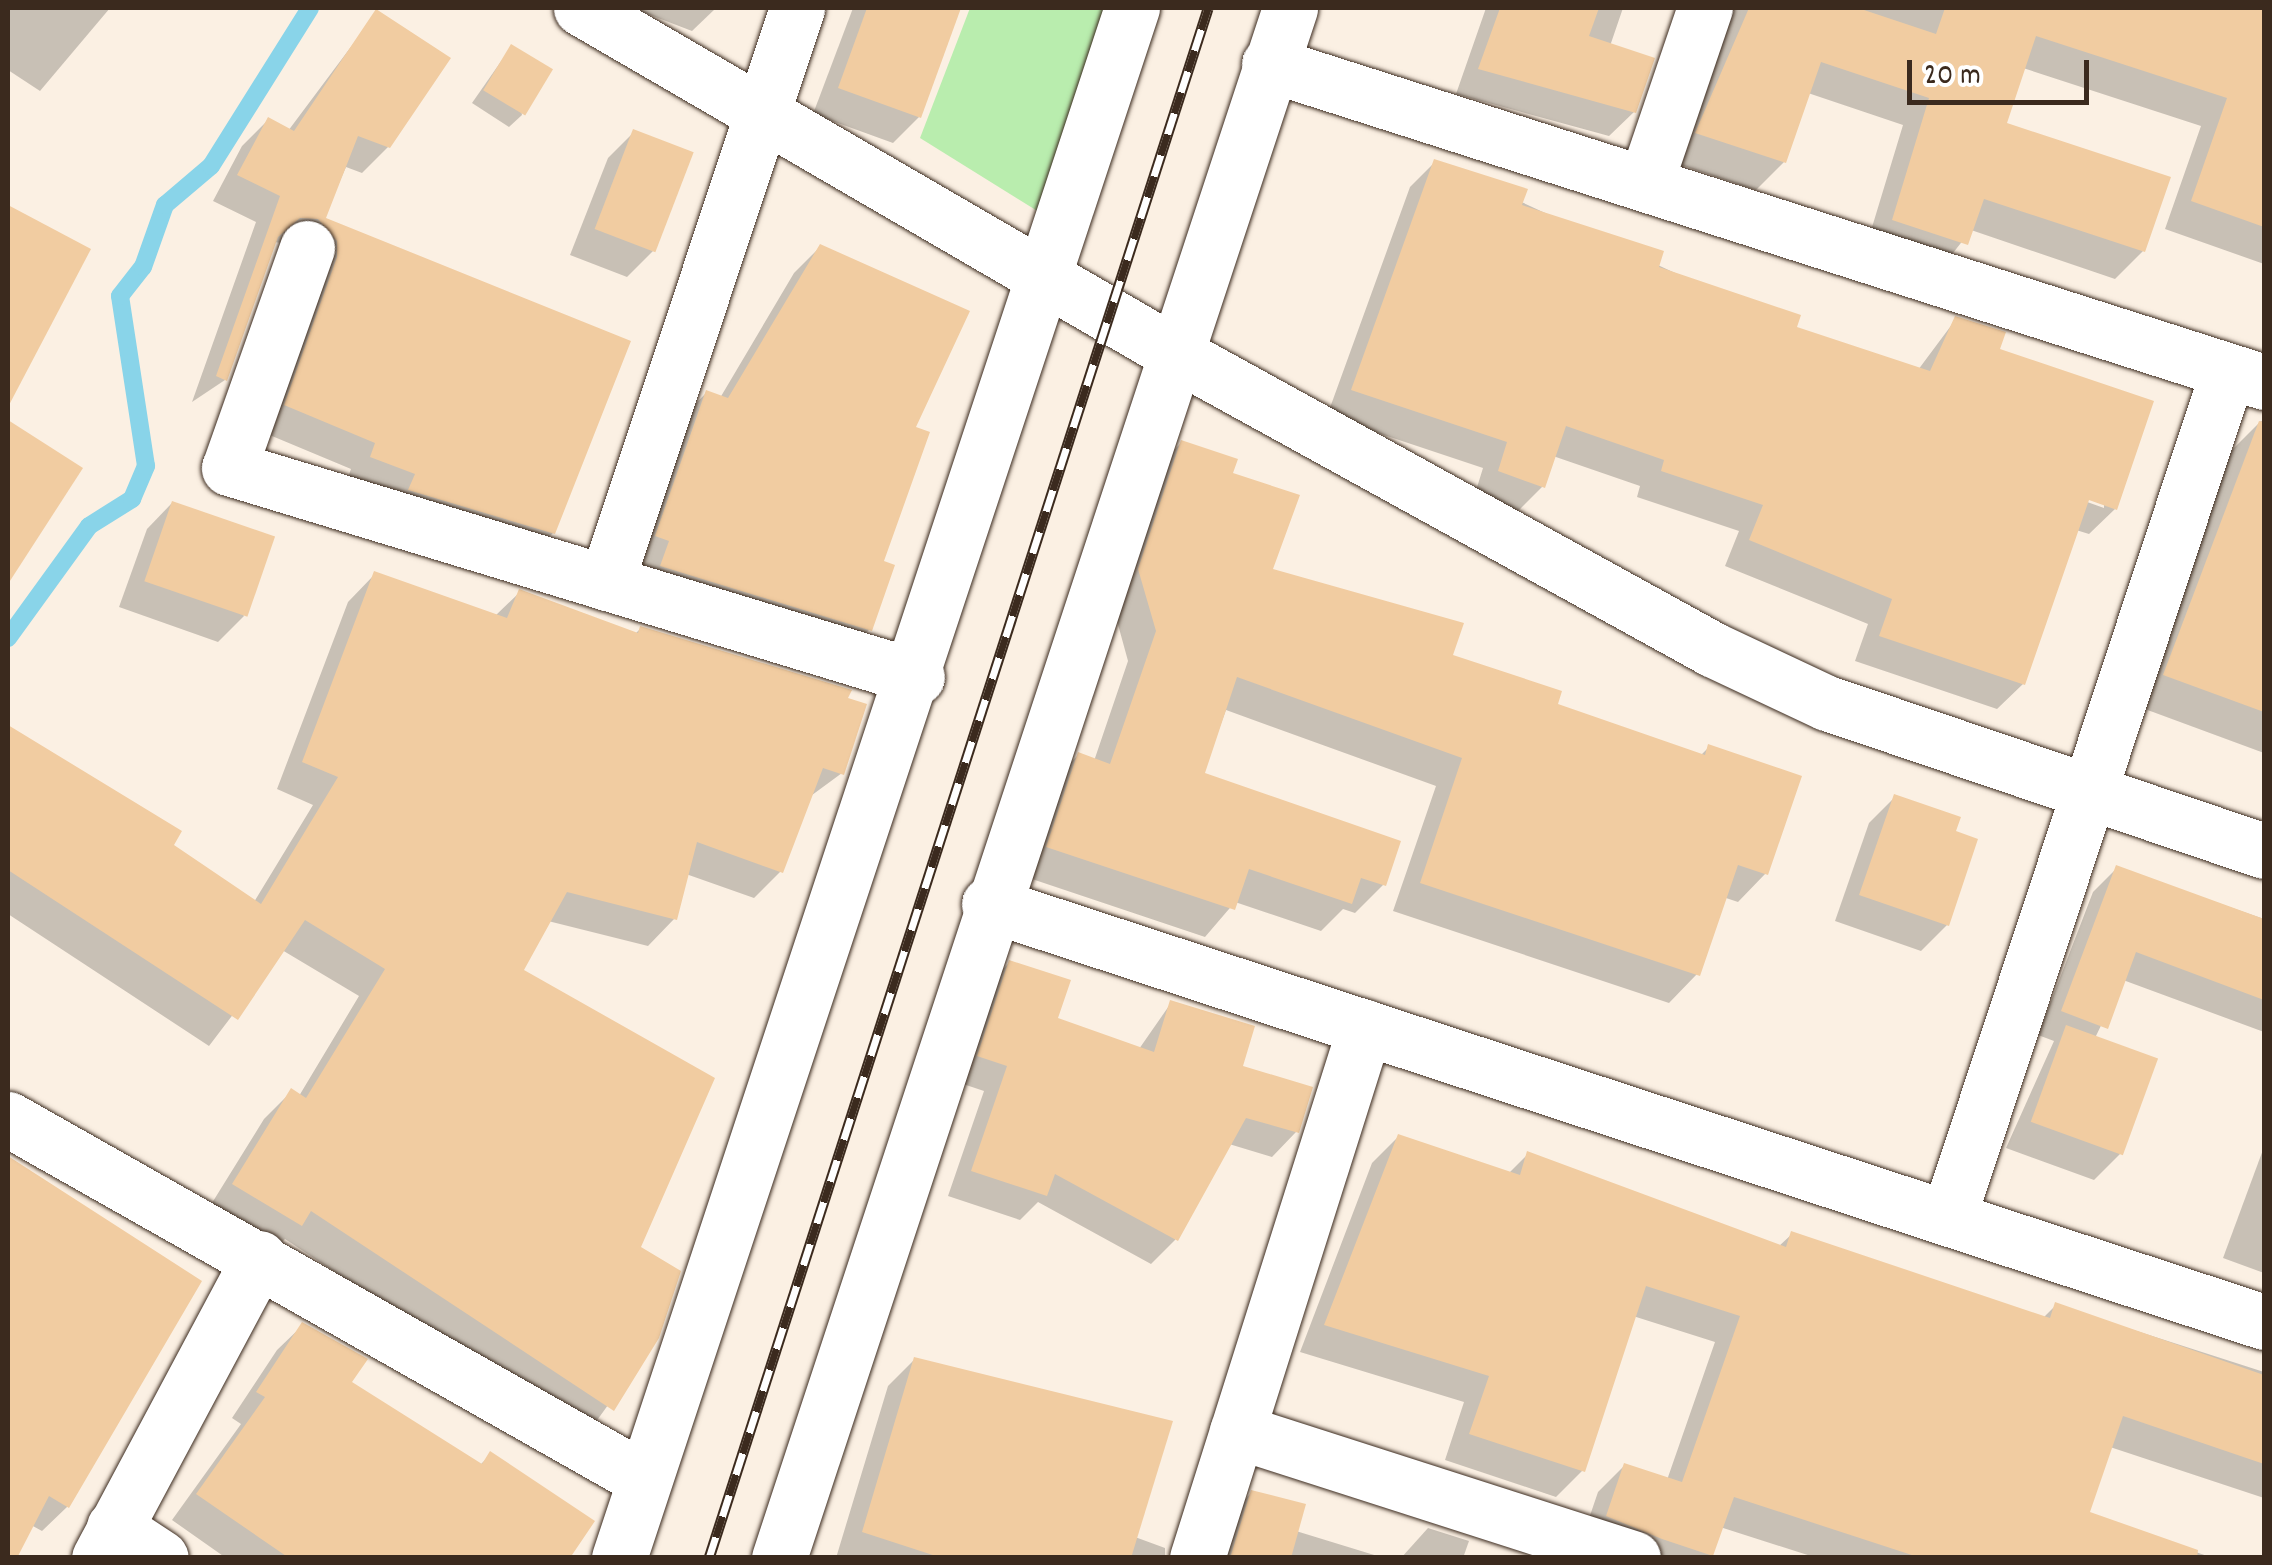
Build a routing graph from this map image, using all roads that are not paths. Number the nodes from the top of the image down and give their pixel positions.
1 (581, 8) edge
2 (797, 8) edge
3 (1132, 8) edge
4 (1290, 8) edge
5 (1705, 8) edge
6 (1269, 64) junction
7 (761, 111) junction
8 (1646, 181) junction
9 (307, 248) dead end
10 (1043, 274) junction
11 (1171, 352) junction
12 (2246, 376) edge
13 (606, 583) junction
14 (917, 678) junction
15 (2088, 794) junction
16 (2264, 851) edge
17 (990, 904) junction
18 (1365, 1028) junction
19 (8, 1118) edge
20 (1948, 1218) junction
21 (259, 1258) junction
22 (2264, 1322) edge
23 (1236, 1431) junction
24 (644, 1479) junction
25 (107, 1542) edge
26 (1626, 1556) edge
27 (161, 1558) edge
28 (618, 1558) edge
29 (779, 1558) edge
30 (1198, 1558) edge

1 - 7 street
2 - 7 street
3 - 10 street
4 - 6 street
5 - 8 street
6 - 8 street
6 - 11 street
7 - 10 street
7 - 13 street
8 - 12 street
9 - 13 street
10 - 11 street
10 - 14 street
11 - 15 street
11 - 17 street
12 - 15 street
13 - 14 street
14 - 24 street
15 - 16 street
15 - 20 street
17 - 18 street
17 - 29 street
18 - 20 street
18 - 23 street
19 - 21 street
20 - 22 street
21 - 24 street
21 - 25 street
23 - 26 street
23 - 30 street
24 - 28 street
25 - 27 street

